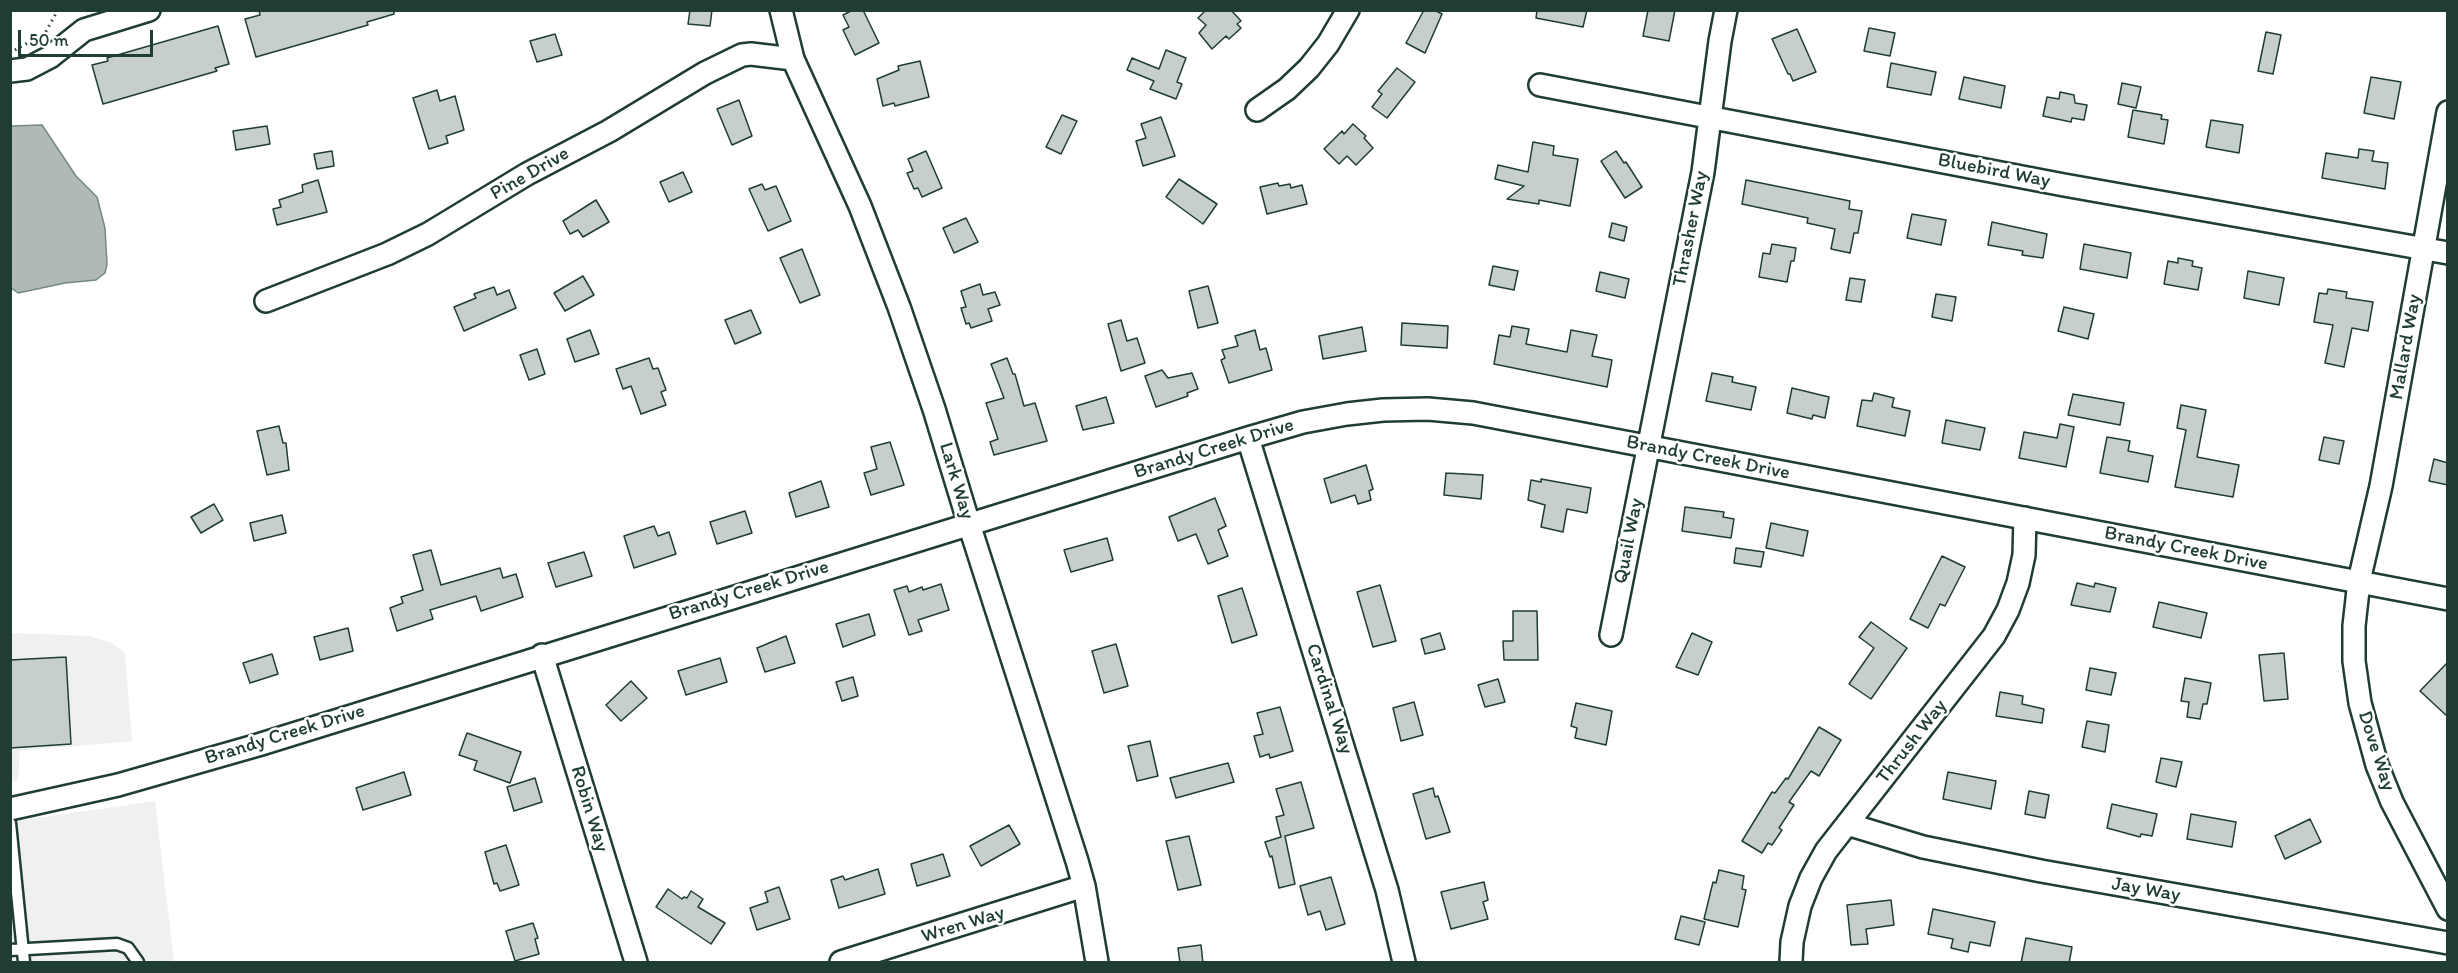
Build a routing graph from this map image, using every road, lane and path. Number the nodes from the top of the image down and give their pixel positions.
1 (58, 10) edge
2 (149, 10) edge
3 (781, 10) edge
4 (1348, 10) edge
5 (1726, 10) edge
6 (10, 51) edge
7 (793, 58) junction
8 (10, 71) edge
9 (1540, 85) dead end
10 (1257, 110) dead end
11 (2448, 112) edge
12 (1710, 116) junction
13 (2424, 249) junction
14 (2448, 253) edge
15 (266, 301) dead end
16 (1248, 438) junction
17 (1648, 447) junction
18 (2025, 518) junction
19 (969, 524) junction
20 (2359, 581) junction
21 (2448, 599) edge
22 (1611, 635) dead end
23 (542, 655) junction
24 (10, 809) edge
25 (10, 823) edge
26 (1847, 824) junction
27 (1084, 886) junction
28 (2448, 909) edge
29 (2448, 943) edge
30 (10, 950) edge
31 (23, 950) junction
32 (24, 963) edge
33 (138, 963) edge
34 (636, 963) edge
35 (841, 963) edge
36 (1097, 963) edge
37 (1404, 963) edge
38 (1791, 963) edge

1 - 6 path
2 - 8 street
3 - 7 street, Lark Way
4 - 10 street
5 - 12 street, Thrasher Way
7 - 15 street, Pine Drive
7 - 19 street, Lark Way
9 - 12 street, Bluebird Way
11 - 13 street, Mallard Way
12 - 13 street, Bluebird Way
12 - 17 street, Thrasher Way
13 - 14 street, Bluebird Way
13 - 20 street, Mallard Way
16 - 17 street, Brandy Creek Drive
16 - 19 street, Brandy Creek Drive
16 - 37 street, Cardinal Way
17 - 18 street, Brandy Creek Drive
17 - 22 street, Quail Way
18 - 20 street, Brandy Creek Drive
18 - 26 street, Thrush Way
19 - 23 street, Brandy Creek Drive
19 - 27 street, Lark Way
20 - 21 street, Brandy Creek Drive
20 - 28 street, Dove Way
23 - 24 street, Brandy Creek Drive
23 - 34 street, Robin Way
25 - 31 lane
26 - 29 street, Jay Way
26 - 38 street, Thrush Way
27 - 35 street, Wren Way
27 - 36 street, Lark Way
30 - 31 lane
31 - 32 lane
31 - 33 lane

